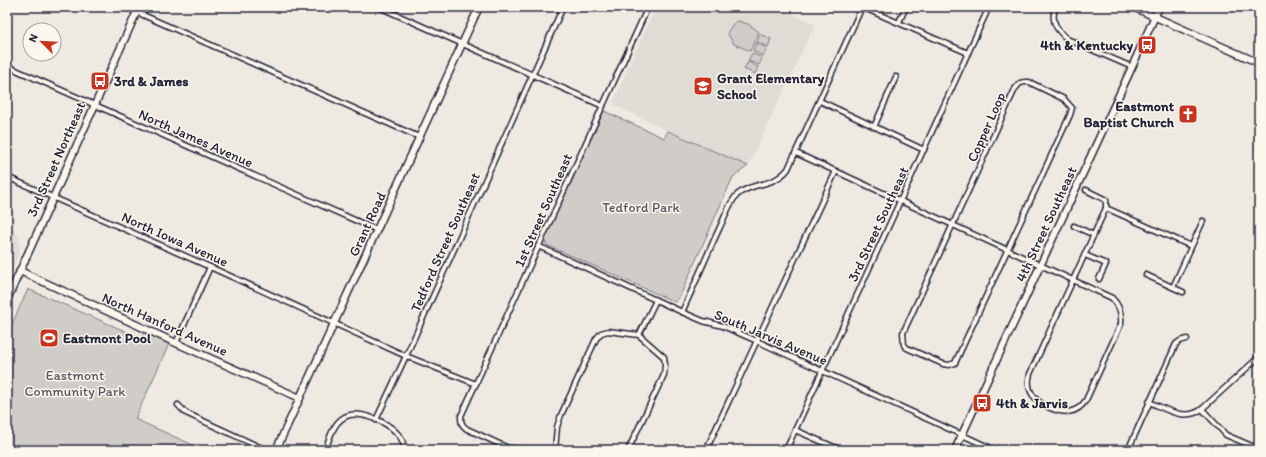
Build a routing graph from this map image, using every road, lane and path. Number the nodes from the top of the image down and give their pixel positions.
1 (125, 7) edge
2 (379, 7) edge
3 (479, 7) edge
4 (563, 7) edge
5 (648, 7) edge
6 (862, 7) edge
7 (906, 7) edge
8 (989, 7) edge
9 (1055, 7) edge
10 (1133, 7) edge
11 (1159, 7) edge
12 (137, 9) edge
13 (1155, 16) junction
14 (899, 22) junction
15 (462, 44) junction
16 (968, 53) junction
17 (1259, 63) edge
18 (7, 66) edge
19 (1132, 67) junction
20 (532, 75) junction
21 (896, 77) dead end
22 (820, 101) junction
23 (94, 105) junction
24 (603, 106) junction
25 (874, 126) junction
26 (419, 137) junction
27 (924, 150) junction
28 (796, 153) junction
29 (836, 171) junction
30 (7, 177) edge
31 (1086, 190) dead end
32 (53, 197) junction
33 (901, 200) junction
34 (1106, 208) junction
35 (1203, 221) dead end
36 (953, 226) junction
37 (1074, 226) dead end
38 (377, 230) junction
39 (1094, 235) junction
40 (538, 246) junction
41 (1191, 246) junction
42 (1007, 251) junction
43 (1085, 255) junction
44 (1040, 265) junction
45 (210, 266) junction
46 (20, 271) junction
47 (1146, 275) dead end
48 (1099, 279) dead end
49 (1073, 281) junction
50 (1173, 287) junction
51 (1183, 292) dead end
52 (7, 300) edge
53 (656, 300) junction
54 (682, 312) junction
55 (334, 322) junction
56 (639, 335) junction
57 (1187, 339) dead end
58 (757, 341) junction
59 (176, 343) junction
60 (406, 356) junction
61 (1259, 357) edge
62 (822, 370) junction
63 (476, 384) junction
64 (300, 398) junction
65 (1149, 402) junction
66 (178, 405) dead end
67 (1202, 409) junction
68 (376, 420) junction
69 (795, 430) junction
70 (962, 435) junction
71 (1259, 449) edge
72 (266, 450) edge
73 (276, 450) edge
74 (325, 450) edge
75 (404, 450) edge
76 (535, 450) edge
77 (555, 450) edge
78 (628, 450) edge
79 (706, 450) edge
80 (786, 450) edge
81 (841, 450) edge
82 (955, 450) edge
83 (995, 450) edge
84 (1128, 450) edge

1 - 12 street
2 - 15 street
3 - 15 street, Grant Road
4 - 20 street, Tedford Street Southeast
5 - 24 street, 1st Street Southeast
6 - 14 street
6 - 22 street
7 - 14 street
8 - 16 street, 3rd Street Southeast
9 - 19 street
10 - 13 street
11 - 13 street, 4th Street Southeast
12 - 23 street, 3rd Street Northeast
12 - 26 street
13 - 17 street
13 - 19 street, 4th Street Southeast
14 - 16 street
15 - 20 street
15 - 26 street, Grant Road
16 - 27 street, 3rd Street Southeast
18 - 23 street, North James Avenue
19 - 44 street, 4th Street Southeast
20 - 24 street
20 - 60 street, Tedford Street Southeast
21 - 25 street
22 - 25 street
22 - 28 street
23 - 32 street, 3rd Street Northeast
23 - 38 street, North James Avenue
24 - 40 street, 1st Street Southeast
25 - 27 street
26 - 38 street, Grant Road
27 - 33 street, 3rd Street Southeast
28 - 29 street
28 - 54 street
29 - 33 street
29 - 58 street
30 - 32 street, North Iowa Avenue
31 - 34 street
32 - 45 street, North Iowa Avenue
32 - 46 street, 3rd Street Northeast
33 - 36 street
33 - 62 street, 3rd Street Southeast
34 - 39 street
34 - 41 street
35 - 41 street
36 - 42 street
36 - 42 street
36 - 42 street, Copper Loop
37 - 39 street
38 - 55 street, Grant Road
39 - 43 street
40 - 53 street, South Jarvis Avenue
40 - 63 street, 1st Street Southeast
41 - 50 street
42 - 44 street
43 - 48 street
43 - 49 street
44 - 49 street
44 - 70 street, 4th Street Southeast
45 - 55 street, North Iowa Avenue
45 - 59 street
46 - 52 street, 3rd Street Northeast
46 - 59 street, North Hanford Avenue
47 - 50 street
49 - 49 street
50 - 51 street
53 - 54 street, South Jarvis Avenue
53 - 56 street
54 - 58 street, South Jarvis Avenue
55 - 60 street, North Iowa Avenue
55 - 64 street, Grant Road
56 - 77 street
56 - 78 street
57 - 65 street
58 - 62 street, South Jarvis Avenue
58 - 79 street
59 - 64 street, North Hanford Avenue
60 - 63 street, North Iowa Avenue
60 - 68 street, Tedford Street Southeast
61 - 67 street
62 - 69 street, 3rd Street Southeast
62 - 70 street, South Jarvis Avenue
63 - 76 street, 1st Street Southeast
64 - 73 street, Grant Road
65 - 67 street
65 - 84 street
66 - 72 street
67 - 71 street
68 - 74 street
68 - 75 street
69 - 80 street, 3rd Street Southeast
69 - 81 street
70 - 82 street, 4th Street Southeast
70 - 83 street, South Jarvis Avenue

